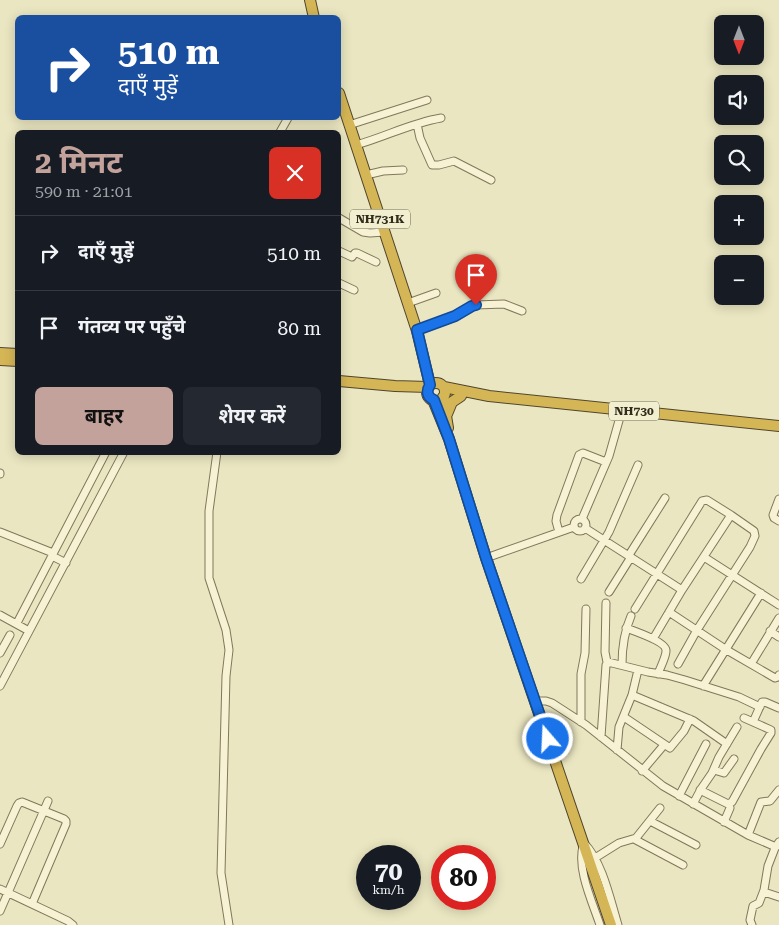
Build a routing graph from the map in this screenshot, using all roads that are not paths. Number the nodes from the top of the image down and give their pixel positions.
1 (310, 0) edge
2 (313, 15) edge
3 (341, 99) edge
4 (427, 100) dead end
5 (441, 118) dead end
6 (349, 124) junction
7 (417, 124) junction
8 (356, 145) junction
9 (403, 170) dead end
10 (366, 175) junction
11 (491, 180) dead end
12 (341, 219) edge
13 (384, 232) junction
14 (341, 253) edge
15 (376, 262) dead end
16 (341, 284) edge
17 (354, 290) dead end
18 (436, 293) dead end
19 (408, 303) junction
20 (522, 311) dead end
21 (417, 330) junction
22 (0, 353) edge
23 (15, 354) edge
24 (0, 360) edge
25 (15, 361) edge
26 (341, 381) edge
27 (437, 392) junction
28 (461, 396) junction
29 (489, 396) junction
30 (622, 410) junction
31 (447, 415) junction
32 (779, 426) edge
33 (449, 439) junction
34 (104, 455) edge
35 (122, 455) edge
36 (217, 455) edge
37 (606, 462) junction
38 (638, 465) dead end
39 (665, 498) dead end
40 (779, 499) edge
41 (732, 514) junction
42 (582, 519) junction
43 (779, 521) edge
44 (574, 527) junction
45 (586, 528) junction
46 (0, 532) edge
47 (560, 532) junction
48 (604, 539) junction
49 (53, 554) junction
50 (630, 556) junction
51 (704, 557) junction
52 (486, 558) junction
53 (66, 563) junction
54 (656, 574) junction
55 (732, 576) junction
56 (581, 579) dead end
57 (682, 590) junction
58 (609, 592) dead end
59 (761, 593) junction
60 (606, 603) dead end
61 (779, 605) edge
62 (586, 609) dead end
63 (669, 612) junction
64 (0, 615) edge
65 (779, 618) edge
66 (17, 623) junction
67 (626, 628) junction
68 (30, 630) junction
69 (696, 630) junction
70 (770, 631) junction
71 (10, 635) dead end
72 (779, 637) edge
73 (653, 639) junction
74 (725, 649) junction
75 (0, 654) edge
76 (607, 662) junction
77 (678, 664) dead end
78 (751, 664) junction
79 (622, 665) junction
80 (638, 670) junction
81 (658, 674) junction
82 (779, 675) edge
83 (0, 686) edge
84 (702, 686) junction
85 (632, 695) junction
86 (535, 701) junction
87 (760, 707) junction
88 (779, 708) edge
89 (624, 716) junction
90 (744, 718) dead end
91 (690, 719) junction
92 (581, 722) junction
93 (753, 722) junction
94 (737, 727) dead end
95 (601, 737) junction
96 (664, 744) junction
97 (706, 744) dead end
98 (727, 744) junction
99 (617, 750) junction
100 (734, 759) dead end
101 (714, 770) junction
102 (642, 771) junction
103 (700, 790) junction
104 (779, 790) edge
105 (679, 796) junction
106 (48, 801) dead end
107 (693, 804) junction
108 (660, 808) dead end
109 (730, 808) dead end
110 (44, 811) junction
111 (650, 821) junction
112 (724, 822) junction
113 (748, 835) junction
114 (634, 839) junction
115 (584, 843) junction
116 (0, 844) edge
117 (777, 844) edge
118 (696, 845) dead end
119 (595, 858) junction
120 (684, 865) dead end
121 (0, 889) edge
122 (8, 892) junction
123 (764, 892) junction
124 (779, 897) edge
125 (32, 904) junction
126 (0, 911) edge
127 (74, 925) edge
128 (229, 925) edge
129 (600, 925) edge
130 (611, 925) edge
131 (618, 925) edge
132 (752, 925) edge

1 - 2 highway
3 - 6 highway, NH731K
4 - 6 street
5 - 7 street
6 - 8 highway, NH731K
7 - 8 street
7 - 11 street
8 - 10 highway, NH731K
9 - 10 street
10 - 13 highway, NH731K
12 - 13 street
13 - 19 highway, NH731K
14 - 15 street
16 - 17 street
18 - 19 street
19 - 21 highway, NH731K
20 - 21 street
21 - 27 highway, NH731K
22 - 23 highway
24 - 25 highway
26 - 27 highway, NH730
27 - 28 highway, NH730
27 - 29 highway, NH730
27 - 31 highway, NH731K
27 - 33 highway, NH731K
28 - 29 highway, NH730
28 - 31 highway
29 - 30 highway, NH730
30 - 32 highway, NH730
30 - 37 street
31 - 33 highway, NH731K
33 - 52 highway, NH731K
34 - 49 street
35 - 53 street
36 - 128 street
37 - 42 street
37 - 47 street
38 - 48 street
39 - 50 street
40 - 43 street
41 - 51 street
41 - 54 street
41 - 55 street
42 - 44 street
42 - 45 street
44 - 45 street
44 - 47 street
45 - 48 street
46 - 49 street
47 - 52 street
48 - 50 street
48 - 56 street
49 - 53 street
49 - 66 street
50 - 54 street
50 - 58 street
51 - 55 street
51 - 57 street
52 - 86 highway, NH731K
53 - 68 street
54 - 57 street
54 - 67 street
55 - 59 street
55 - 69 street
57 - 63 street
59 - 61 street
59 - 74 street
60 - 76 street
62 - 92 street
63 - 69 street
63 - 73 street
64 - 66 street
65 - 70 street
66 - 68 street
67 - 73 street
67 - 79 street
68 - 83 street
69 - 74 street
69 - 77 street
70 - 72 street
70 - 78 street
71 - 75 street
73 - 81 street
74 - 78 street
74 - 84 street
76 - 79 street
76 - 95 street
78 - 82 street
79 - 80 street
80 - 81 street
80 - 85 street
81 - 84 street
84 - 87 street
85 - 89 street
85 - 91 street
86 - 92 street
86 - 115 highway, NH731K
87 - 88 street
87 - 93 street
89 - 96 street
89 - 99 street
90 - 93 street
91 - 96 street
91 - 98 street
92 - 95 street
93 - 103 street
94 - 98 street
95 - 99 street
96 - 102 street
97 - 105 street
98 - 101 street
99 - 102 street
100 - 101 street
101 - 103 street
102 - 105 street
103 - 107 street
104 - 113 street
105 - 107 street
106 - 110 street
107 - 112 street
108 - 111 street
109 - 112 street
110 - 116 street
110 - 122 street
110 - 125 street
111 - 114 street
111 - 118 street
112 - 113 street
113 - 117 street
114 - 119 street
114 - 120 street
115 - 119 street
115 - 129 street
115 - 130 highway, NH731K
117 - 123 street
119 - 131 street
121 - 122 street
122 - 125 street
122 - 126 street
123 - 124 street
123 - 132 street
125 - 127 street

